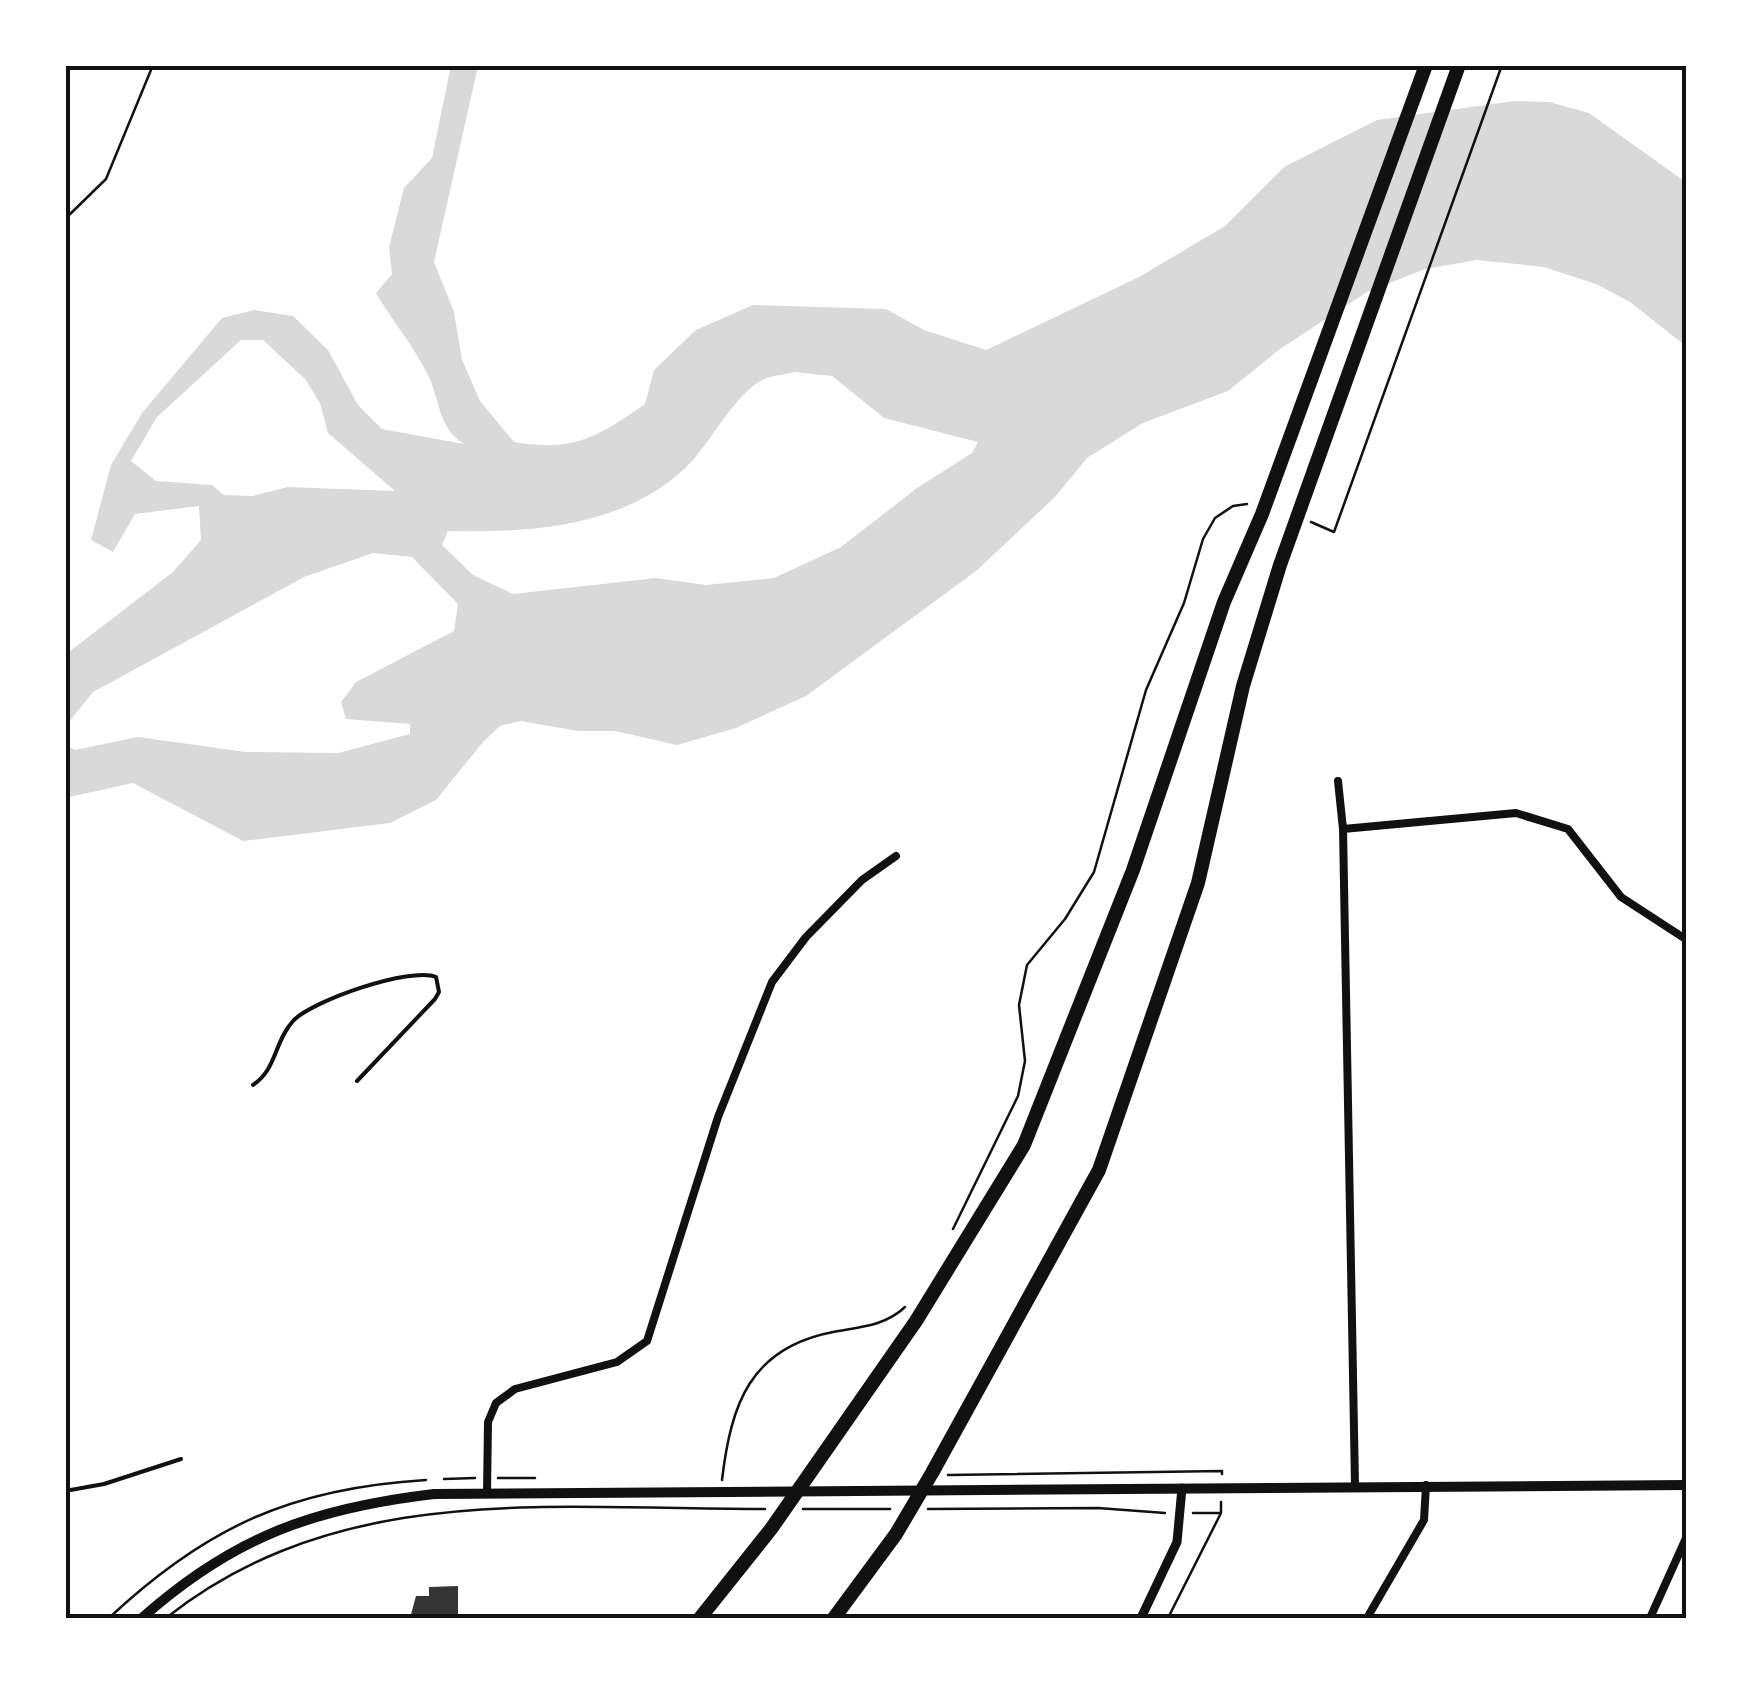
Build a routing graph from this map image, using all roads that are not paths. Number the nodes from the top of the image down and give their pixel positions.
1 (1426, 65) edge
2 (1459, 65) edge
3 (1338, 781) dead end
4 (1343, 829) junction
5 (896, 856) dead end
6 (1687, 940) edge
7 (356, 1081) dead end
8 (253, 1086) dead end
9 (181, 1459) dead end
10 (1426, 1485) junction
11 (1687, 1485) edge
12 (1356, 1486) junction
13 (1182, 1488) junction
14 (65, 1490) edge
15 (487, 1493) junction
16 (1687, 1536) edge
17 (142, 1618) edge
18 (700, 1618) edge
19 (837, 1618) edge
20 (1141, 1618) edge
21 (1366, 1618) edge
22 (1650, 1618) edge

1 - 18 highway
2 - 19 highway
3 - 4 street
4 - 6 street
4 - 12 street
5 - 15 street
7 - 8 lane
9 - 14 lane
10 - 11 main road
10 - 12 main road
10 - 21 street
12 - 13 main road
13 - 15 main road
13 - 20 street
15 - 17 main road
16 - 22 street

